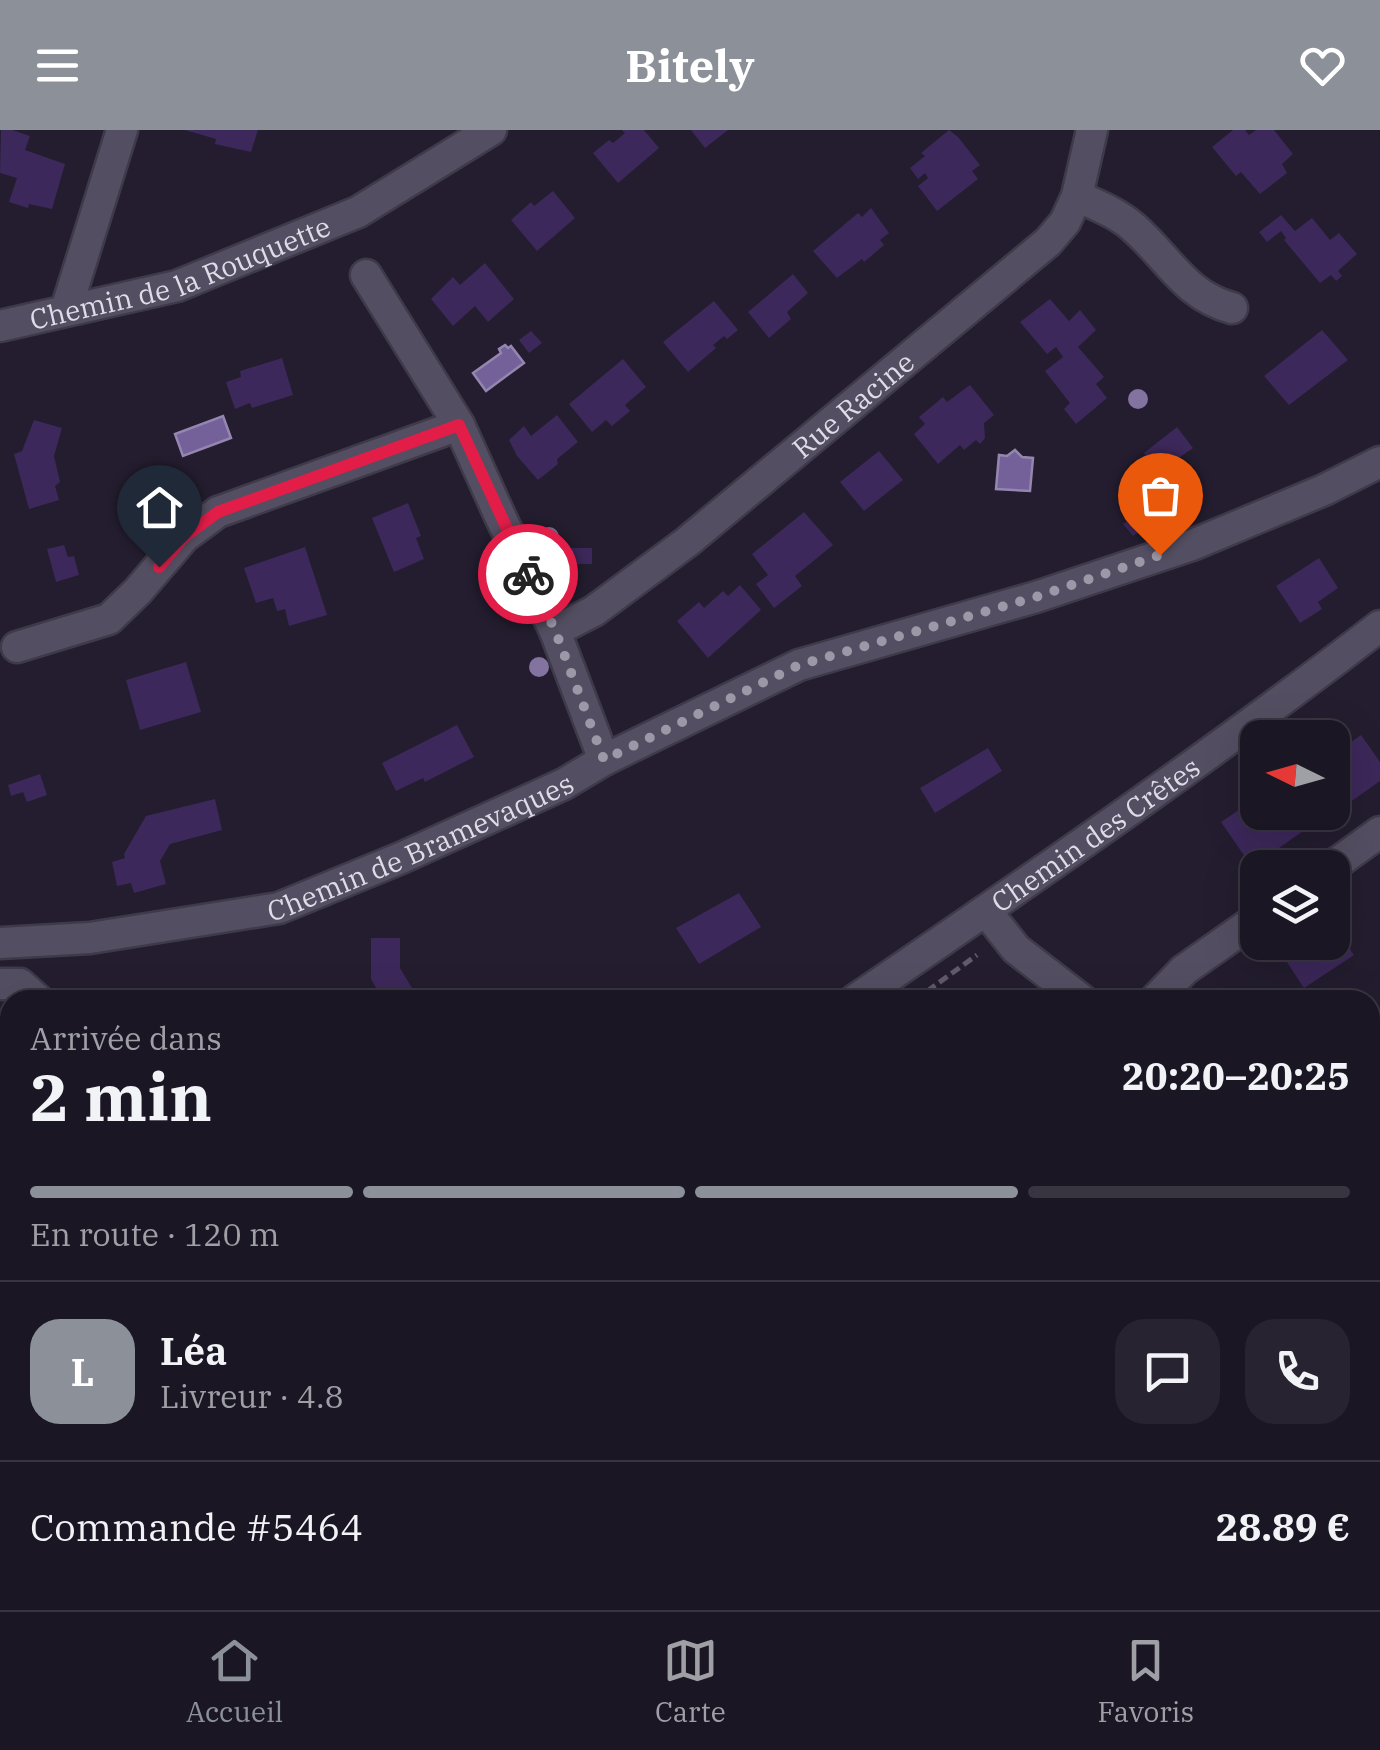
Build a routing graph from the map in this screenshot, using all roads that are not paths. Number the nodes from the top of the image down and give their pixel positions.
1 (122, 130) edge
2 (1092, 130) edge
3 (489, 131) edge
4 (1077, 196) junction
5 (366, 275) dead end
6 (1232, 308) dead end
7 (66, 310) junction
8 (0, 326) edge
9 (459, 425) junction
10 (1380, 462) edge
11 (1380, 626) edge
12 (555, 630) junction
13 (17, 647) dead end
14 (604, 760) junction
15 (1380, 832) edge
16 (1350, 854) edge
17 (986, 911) junction
18 (1240, 931) edge
19 (0, 944) edge
20 (0, 984) edge
21 (27, 990) edge
22 (870, 990) edge
23 (1069, 990) edge
24 (1164, 990) edge

1 - 7 street
2 - 4 street, Rue Racine
3 - 7 street, Chemin de la Rouquette
4 - 6 street
4 - 12 street, Rue Racine
5 - 9 street
7 - 8 street, Chemin de la Rouquette
9 - 12 street
9 - 13 street
10 - 14 street, Chemin de Bramevaques
11 - 17 street, Chemin des Crêtes
12 - 14 street
14 - 19 street, Chemin de Bramevaques
15 - 16 street
17 - 22 street, Chemin des Crêtes
17 - 23 street
18 - 24 street
20 - 21 street

